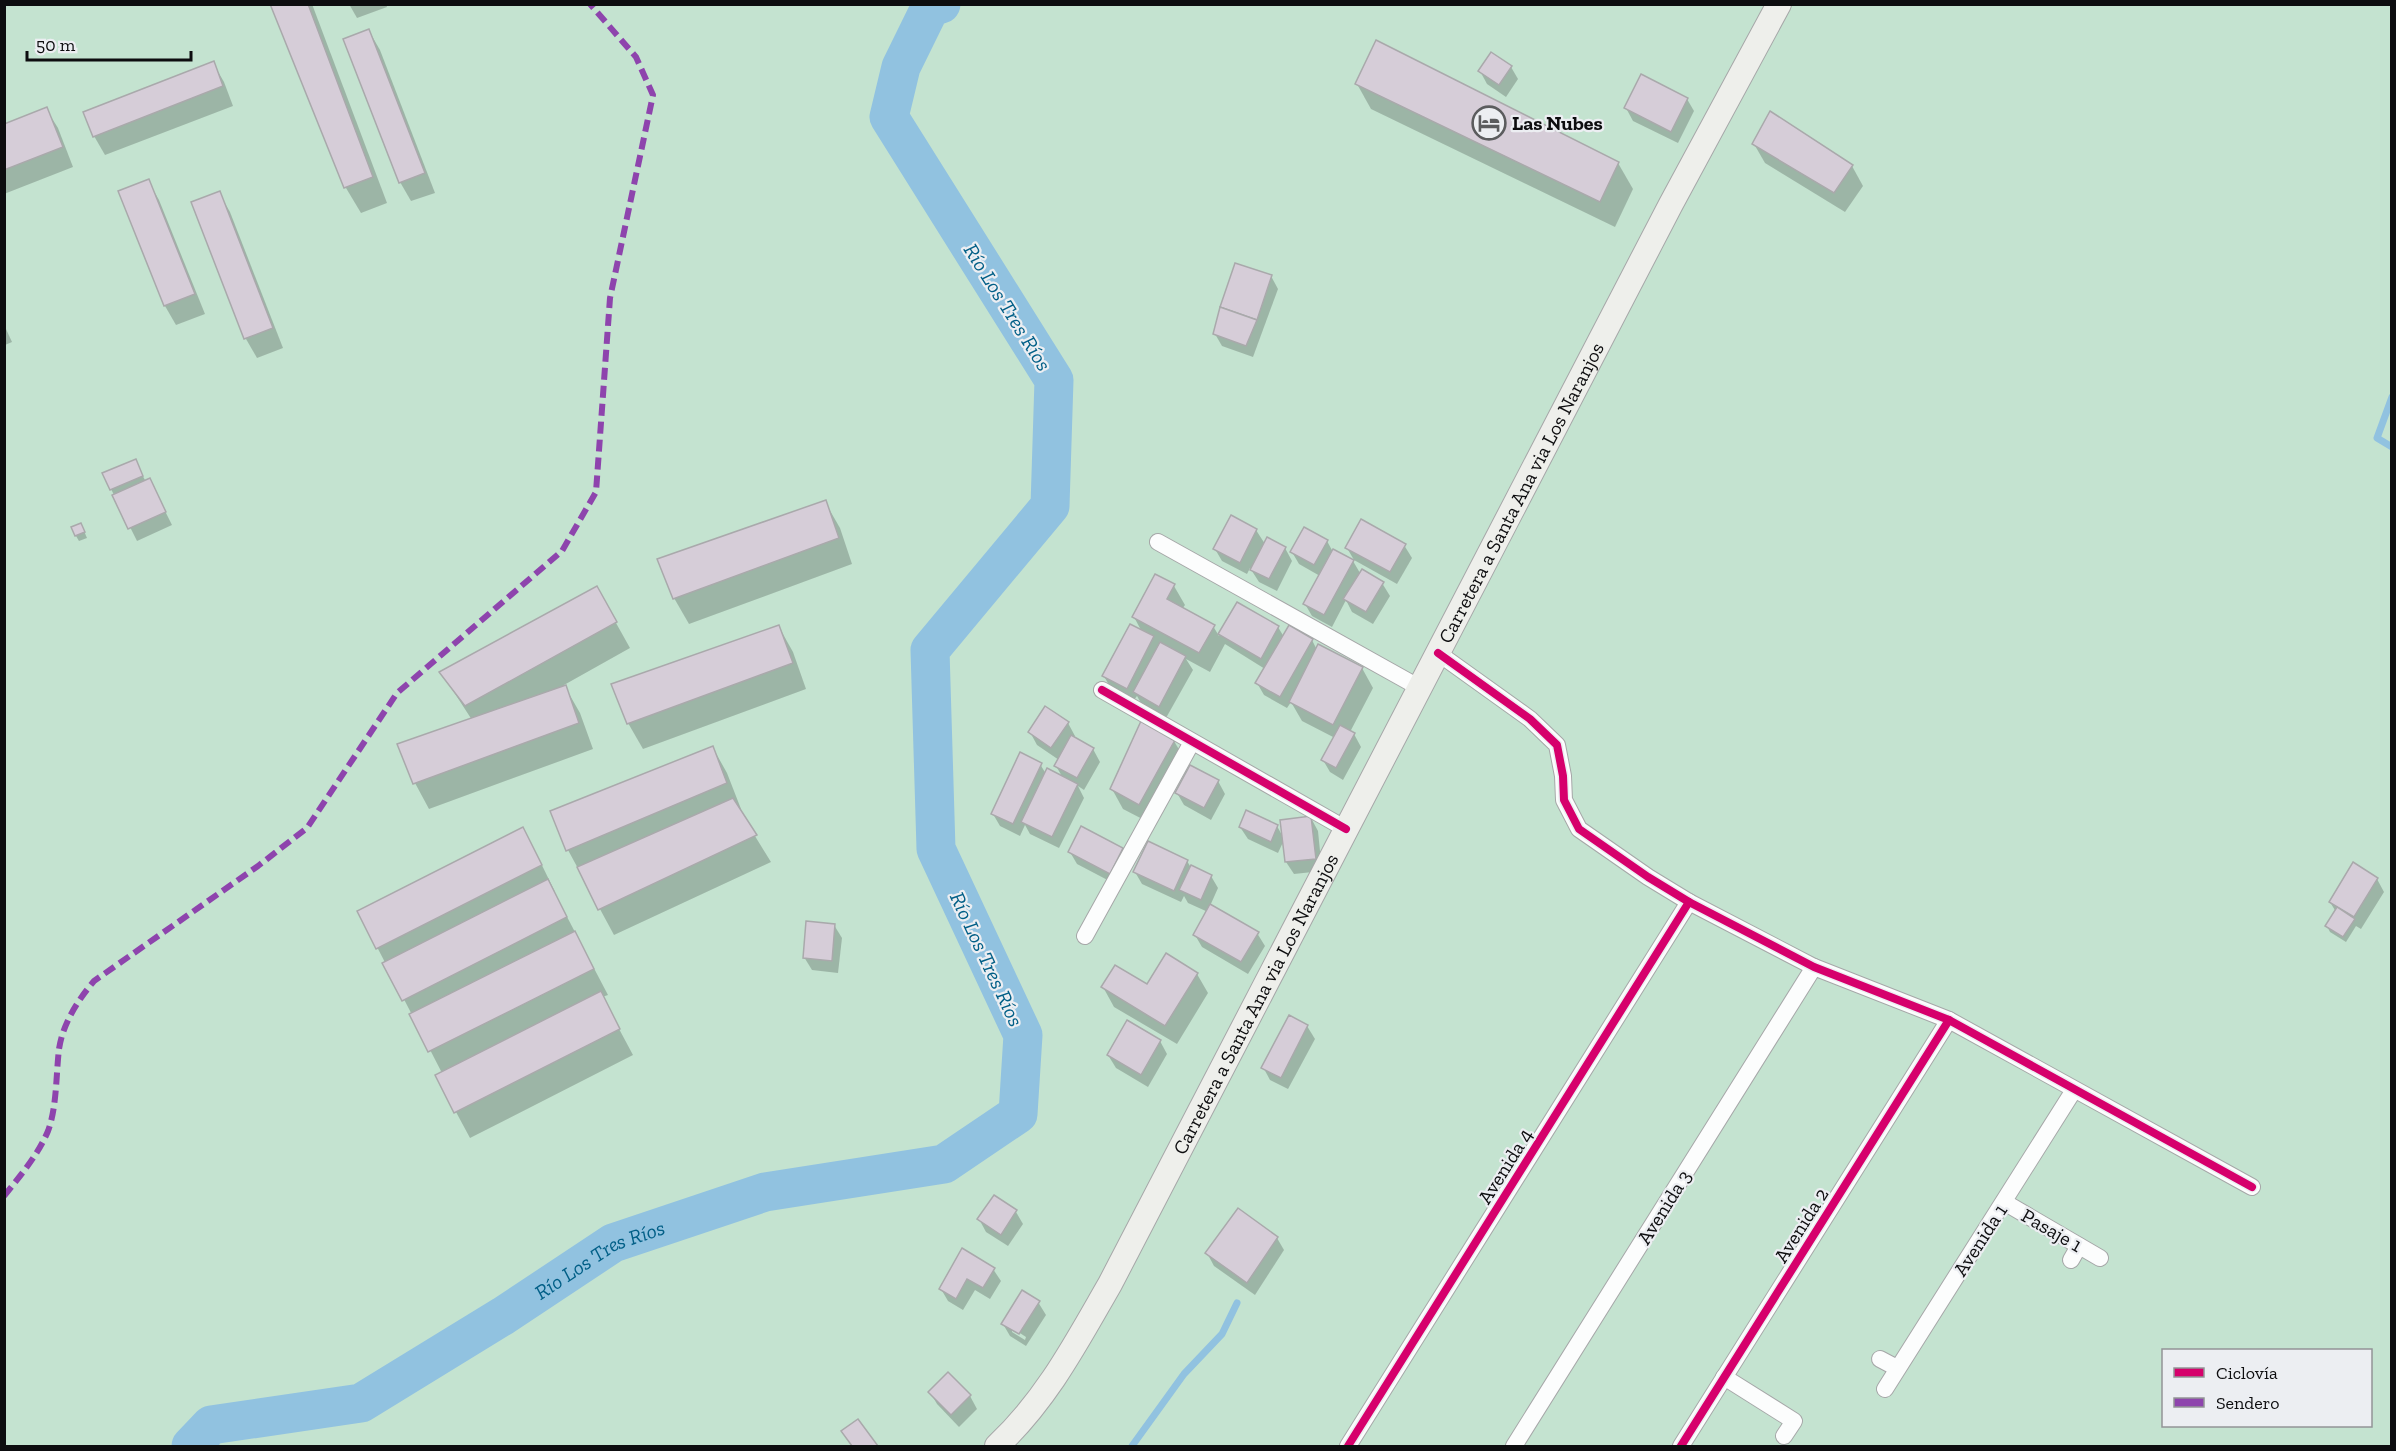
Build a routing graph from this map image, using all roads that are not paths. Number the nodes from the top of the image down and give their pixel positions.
1 (1779, 4) edge
2 (1158, 542) dead end
3 (1438, 653) junction
4 (1420, 688) junction
5 (1102, 690) dead end
6 (1191, 742) junction
7 (1346, 829) junction
8 (1689, 902) junction
9 (1085, 936) dead end
10 (1814, 967) junction
11 (1949, 1020) junction
12 (2074, 1090) junction
13 (2252, 1187) dead end
14 (2004, 1202) junction
15 (2100, 1258) dead end
16 (1880, 1359) dead end
17 (1897, 1368) junction
18 (1724, 1377) junction
19 (1885, 1389) dead end
20 (1784, 1436) dead end
21 (997, 1446) edge
22 (1348, 1446) edge
23 (1514, 1446) edge
24 (1681, 1446) edge

1 - 3 main road, Carretera a Santa Ana via Los Naranjos
2 - 4 street
3 - 4 main road, Carretera a Santa Ana via Los Naranjos
3 - 8 street
4 - 7 main road, Carretera a Santa Ana via Los Naranjos
5 - 6 street
6 - 7 street
6 - 9 street
7 - 21 main road, Carretera a Santa Ana via Los Naranjos
8 - 10 street
8 - 22 street, Avenida 4
10 - 11 street
10 - 23 street, Avenida 3
11 - 12 street
11 - 18 street, Avenida 2
12 - 13 street
12 - 14 street, Avenida 1
14 - 15 street, Pasaje 1
14 - 17 street, Avenida 1
16 - 17 street
17 - 19 street, Avenida 1
18 - 20 street
18 - 24 street, Avenida 2

